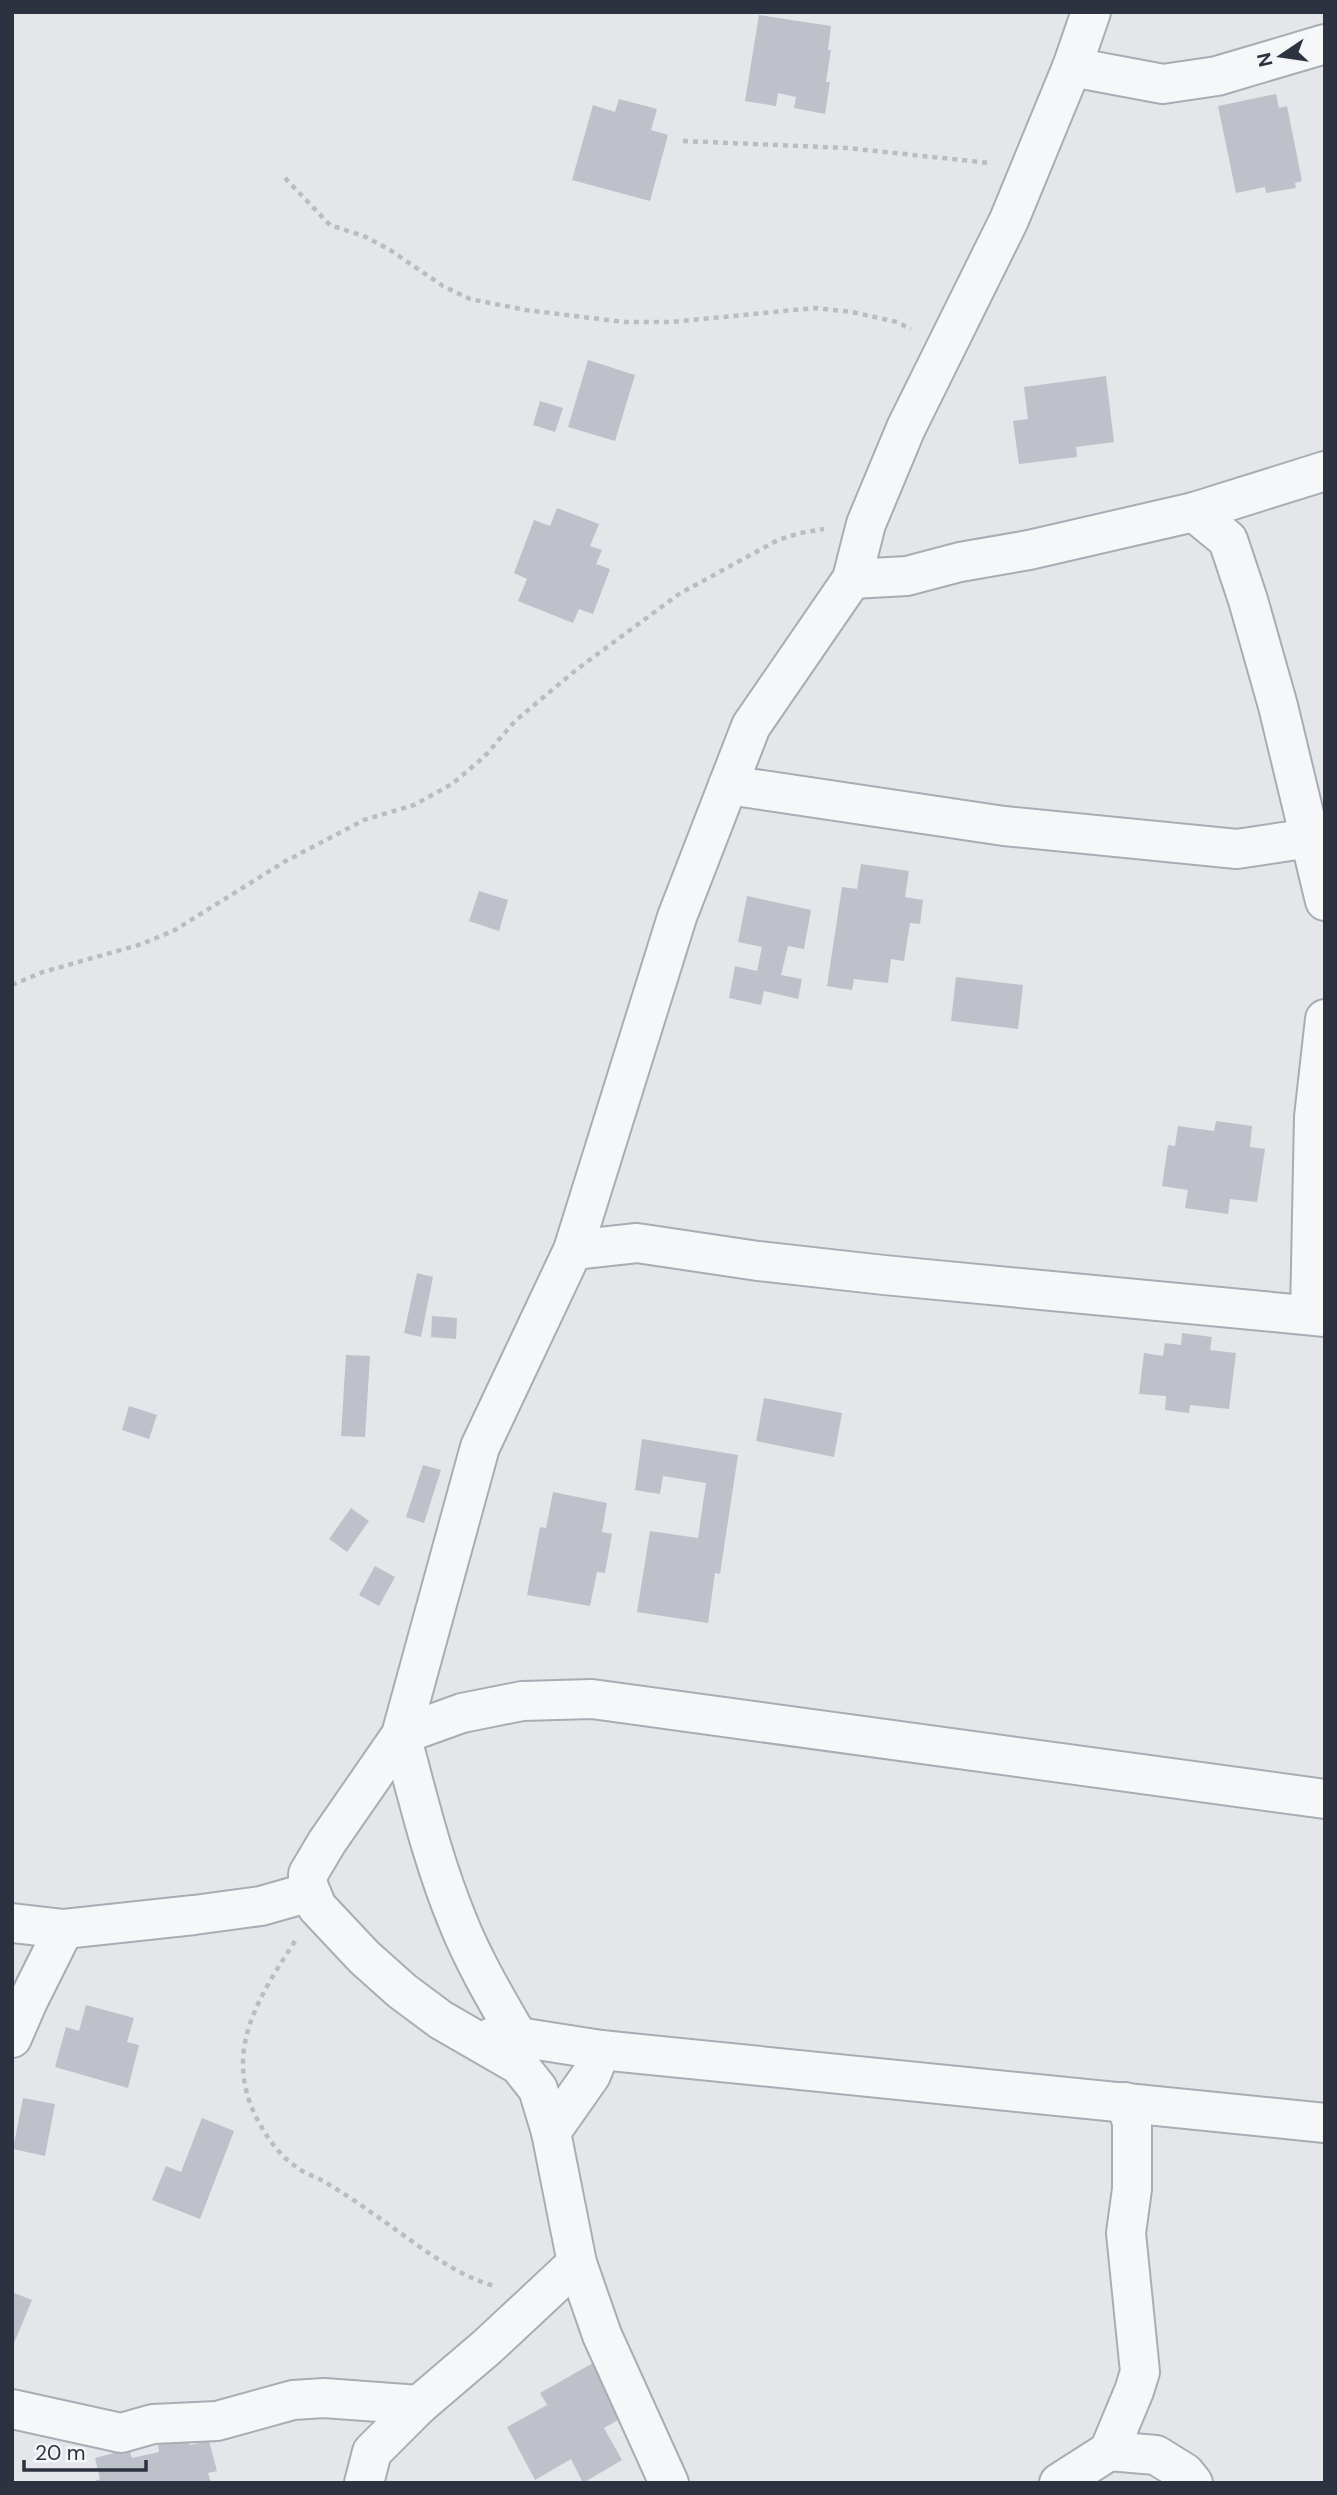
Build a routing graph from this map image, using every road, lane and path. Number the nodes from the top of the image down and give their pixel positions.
1 (1091, 12) edge
2 (1325, 44) edge
3 (1072, 67) junction
4 (683, 141) dead end
5 (1029, 167) junction
6 (285, 178) dead end
7 (947, 345) junction
8 (1325, 471) edge
9 (1194, 512) junction
10 (866, 524) junction
11 (852, 579) junction
12 (728, 785) junction
13 (1310, 838) junction
14 (1325, 901) edge
15 (12, 985) edge
16 (1325, 1019) edge
17 (573, 1250) junction
18 (1317, 1316) edge
19 (401, 1735) junction
20 (1325, 1800) edge
21 (314, 1899) junction
22 (12, 1923) edge
23 (64, 1928) junction
24 (469, 2037) junction
25 (518, 2037) junction
26 (12, 2039) edge
27 (601, 2050) junction
28 (1125, 2102) junction
29 (1325, 2123) edge
30 (551, 2132) junction
31 (577, 2263) junction
32 (547, 2292) junction
33 (419, 2405) junction
34 (12, 2409) edge
35 (1109, 2451) junction
36 (365, 2483) edge
37 (669, 2483) edge
38 (1059, 2483) edge
39 (1193, 2483) edge

1 - 3 street
2 - 3 street
3 - 5 street
4 - 5 path
5 - 7 street
6 - 7 path
7 - 10 street
8 - 9 street
9 - 11 street
9 - 13 street
10 - 11 street
10 - 15 path
11 - 12 street
12 - 13 street
12 - 17 street
13 - 14 street
16 - 18 street
17 - 18 street
17 - 19 street
19 - 20 street
19 - 21 street
19 - 25 street
21 - 23 street
21 - 24 street
21 - 32 path
22 - 23 street
23 - 26 street
24 - 25 street
24 - 30 street
25 - 27 street
27 - 28 street
27 - 30 street
28 - 29 street
28 - 35 street
30 - 31 street
31 - 32 street
31 - 37 street
32 - 33 street
33 - 34 street
33 - 36 street
35 - 38 street
35 - 39 street

